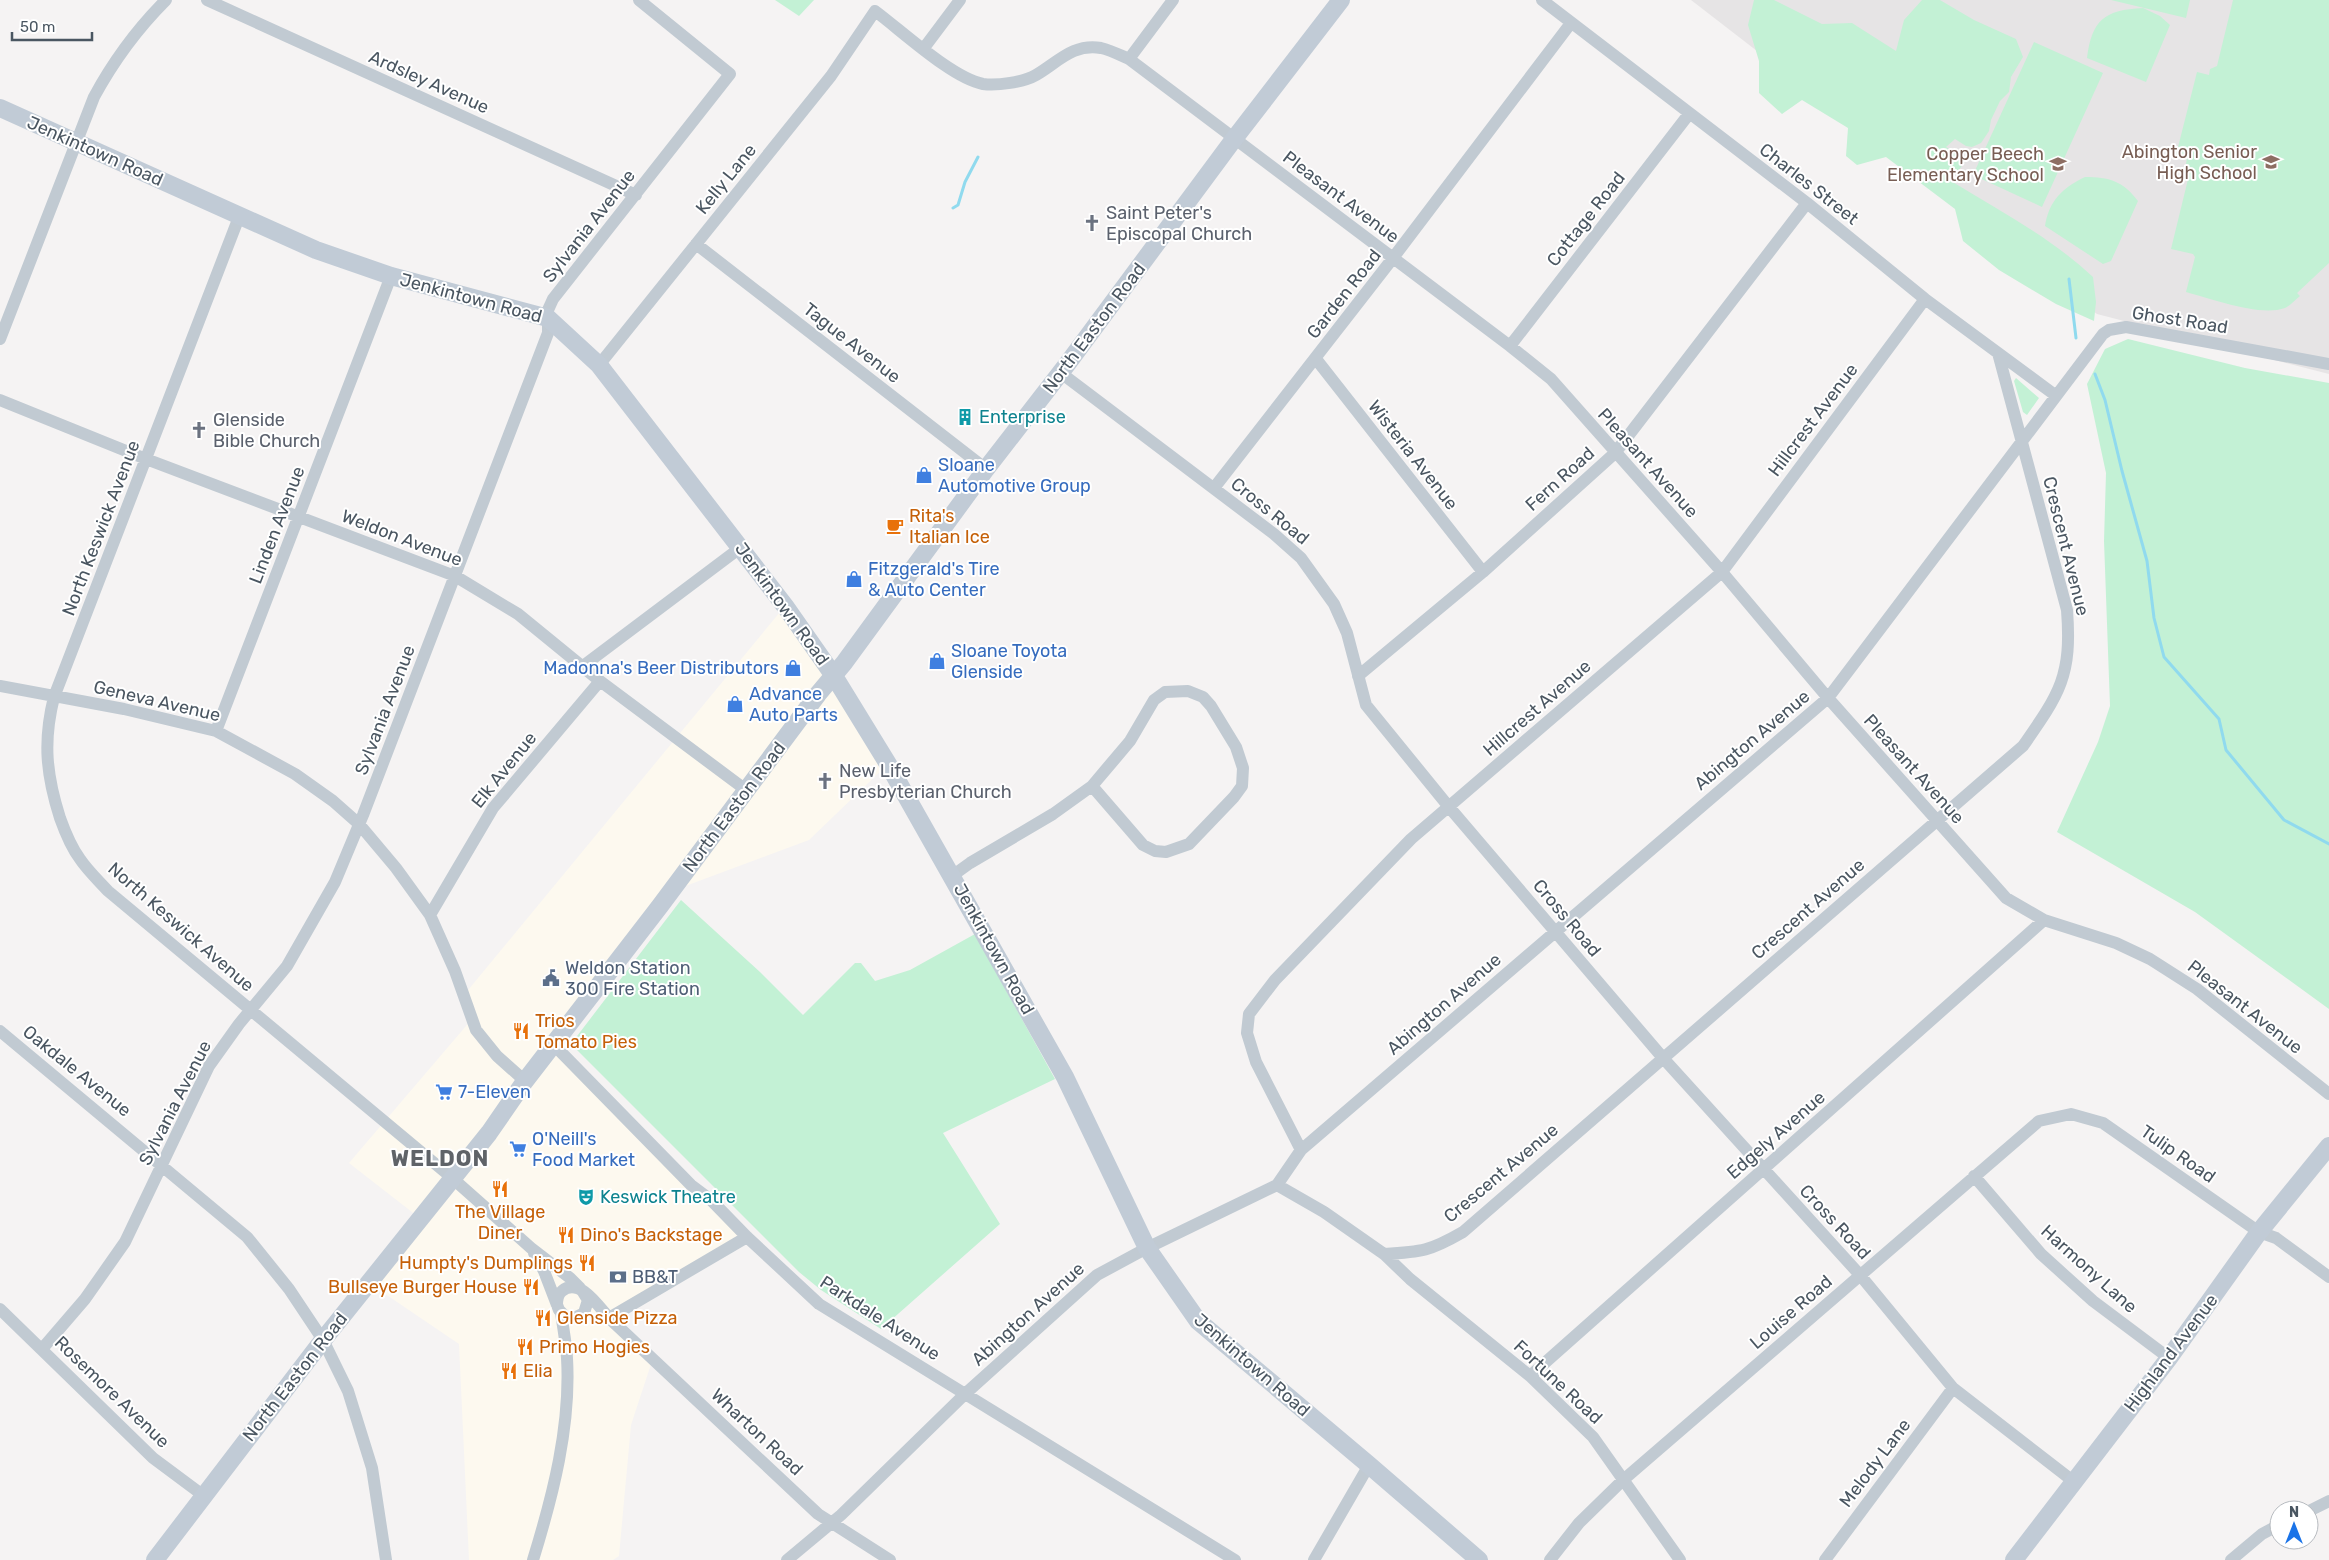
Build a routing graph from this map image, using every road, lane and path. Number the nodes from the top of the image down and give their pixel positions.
1 (166, 0) edge
2 (208, 0) edge
3 (639, 0) edge
4 (960, 0) edge
5 (1173, 0) edge
6 (1341, 0) edge
7 (1542, 0) edge
8 (875, 12) joint
9 (1571, 23) junction
10 (924, 48) junction
11 (1129, 59) junction
12 (0, 108) edge
13 (1689, 114) junction
14 (1234, 139) junction
15 (76, 141) junction
16 (636, 195) junction
17 (1807, 203) junction
18 (239, 217) junction
19 (696, 244) junction
20 (1393, 258) junction
21 (391, 276) junction
22 (1925, 299) junction
23 (548, 318) junction
24 (0, 339) edge
25 (1510, 346) junction
26 (1998, 353) junction
27 (1316, 359) junction
28 (2329, 364) edge
29 (599, 365) junction
30 (1060, 373) junction
31 (2056, 395) junction
32 (0, 400) edge
33 (2022, 440) junction
34 (1615, 453) junction
35 (146, 459) junction
36 (986, 469) junction
37 (1214, 488) junction
38 (299, 517) junction
39 (740, 548) junction
40 (1483, 572) junction
41 (1722, 572) junction
42 (455, 576) junction
43 (582, 666) junction
44 (834, 676) junction
45 (1358, 676) junction
46 (600, 681) junction
47 (0, 686) edge
48 (54, 697) junction
49 (1828, 698) junction
50 (216, 731) junction
51 (1092, 786) junction
52 (746, 790) junction
53 (1449, 807) junction
54 (1937, 821) junction
55 (359, 824) junction
56 (952, 876) junction
57 (430, 915) junction
58 (2044, 920) junction
59 (1555, 931) junction
60 (251, 1010) junction
61 (0, 1030) edge
62 (554, 1045) junction
63 (1663, 1058) junction
64 (525, 1081) junction
65 (2329, 1094) edge
66 (2071, 1114) joint
67 (2329, 1146) edge
68 (1301, 1150) junction
69 (163, 1164) junction
70 (1763, 1170) junction
71 (1974, 1176) junction
72 (452, 1177) junction
73 (1277, 1185) junction
74 (2260, 1232) junction
75 (747, 1237) junction
76 (531, 1248) junction
77 (1147, 1248) junction
78 (1384, 1254) junction
79 (1860, 1275) junction
80 (2329, 1277) edge
81 (582, 1290) junction
82 (559, 1308) junction
83 (0, 1309) edge
84 (581, 1315) junction
85 (608, 1318) junction
86 (323, 1340) junction
87 (42, 1348) junction
88 (2169, 1358) junction
89 (1530, 1376) junction
90 (567, 1378) junction
91 (1953, 1388) junction
92 (965, 1394) junction
93 (1369, 1465) junction
94 (1622, 1481) junction
95 (2073, 1481) junction
96 (204, 1496) junction
97 (831, 1523) junction
98 (2269, 1530) edge
99 (155, 1560) edge
100 (386, 1560) edge
101 (533, 1560) edge
102 (787, 1560) edge
103 (890, 1560) edge
104 (1235, 1560) edge
105 (1314, 1560) edge
106 (1479, 1560) edge
107 (1550, 1560) edge
108 (1680, 1560) edge
109 (1825, 1560) edge
110 (2014, 1560) edge
111 (2231, 1560) edge

1 - 15 street
2 - 16 street, Ardsley Avenue
3 - 16 street, Sylvania Avenue
4 - 10 street
5 - 11 street
6 - 14 street, North Easton Road
7 - 9 street, Charles Street
8 - 10 street, Pleasant Avenue
8 - 19 street, Kelly Lane
9 - 13 street, Charles Street
9 - 20 street, Garden Road
10 - 11 street, Pleasant Avenue
11 - 14 street, Pleasant Avenue
12 - 15 street, Jenkintown Road
13 - 17 street, Charles Street
13 - 25 street, Cottage Road
14 - 20 street, Pleasant Avenue
14 - 30 street, North Easton Road
15 - 18 street, Jenkintown Road
15 - 24 street
16 - 23 street, Sylvania Avenue
17 - 22 street, Charles Street
17 - 34 street, Fern Road
18 - 21 street, Jenkintown Road
18 - 35 street, North Keswick Avenue
19 - 29 street, Kelly Lane
19 - 36 street, Tague Avenue
20 - 25 street, Pleasant Avenue
20 - 27 street, Garden Road
21 - 23 street, Jenkintown Road
21 - 38 street, Linden Avenue
22 - 26 street, Charles Street
22 - 41 street, Hillcrest Avenue
23 - 29 street, Jenkintown Road
23 - 42 street, Sylvania Avenue
25 - 34 street, Pleasant Avenue
26 - 31 street, Charles Street
26 - 33 street, Crescent Avenue
27 - 37 street, Garden Road
27 - 40 street, Wisteria Avenue
28 - 31 street, Ghost Road
29 - 39 street, Jenkintown Road
30 - 36 street, North Easton Road
30 - 37 street, Cross Road
31 - 33 street, Abington Avenue
32 - 35 street, Weldon Avenue
33 - 49 street, Abington Avenue
33 - 54 street, Crescent Avenue
34 - 40 street, Fern Road
34 - 41 street, Pleasant Avenue
35 - 38 street, Weldon Avenue
35 - 48 street, North Keswick Avenue
36 - 44 street, North Easton Road
37 - 45 street, Cross Road
38 - 42 street, Weldon Avenue
38 - 50 street, Linden Avenue
39 - 43 street
39 - 44 street, Jenkintown Road
40 - 45 street, Fern Road
41 - 49 street, Pleasant Avenue
41 - 53 street, Hillcrest Avenue
42 - 43 street, Weldon Avenue
42 - 55 street, Sylvania Avenue
43 - 46 street, Weldon Avenue
44 - 52 street, North Easton Road
44 - 56 street, Jenkintown Road
45 - 53 street, Cross Road
46 - 52 street, Weldon Avenue
46 - 57 street, Elk Avenue
47 - 48 street, Geneva Avenue
48 - 50 street, Geneva Avenue
48 - 60 street, North Keswick Avenue
49 - 54 street, Pleasant Avenue
49 - 59 street, Abington Avenue
50 - 55 street, Geneva Avenue
51 - 51 street
51 - 56 street
52 - 62 street, North Easton Road
53 - 59 street, Cross Road
53 - 68 street, Hillcrest Avenue
54 - 58 street, Pleasant Avenue
54 - 63 street, Crescent Avenue
55 - 57 street, Geneva Avenue
55 - 60 street, Sylvania Avenue
56 - 77 street, Jenkintown Road
57 - 64 street, Geneva Avenue
58 - 65 street, Pleasant Avenue
58 - 70 street, Edgely Avenue
59 - 63 street, Cross Road
59 - 68 street, Abington Avenue
60 - 69 street, Sylvania Avenue
60 - 72 street, North Keswick Avenue
61 - 69 street, Oakdale Avenue
62 - 64 street, North Easton Road
62 - 75 street, Parkdale Avenue
63 - 70 street, Cross Road
63 - 78 street, Crescent Avenue
64 - 72 street, North Easton Road
66 - 71 street, Louise Road
66 - 74 street, Tulip Road
67 - 74 street, Highland Avenue
68 - 73 street, Abington Avenue
69 - 86 street, Oakdale Avenue
69 - 87 street, Sylvania Avenue
70 - 79 street, Cross Road
70 - 89 street, Edgely Avenue
71 - 79 street, Louise Road
71 - 88 street, Harmony Lane
72 - 76 street, North Keswick Avenue
72 - 86 street, North Easton Road
73 - 77 street, Abington Avenue
73 - 78 street
74 - 80 street, Tulip Road
74 - 88 street, Highland Avenue
75 - 85 street
75 - 92 street, Parkdale Avenue
76 - 81 street, North Keswick Avenue
76 - 82 street, North Keswick Avenue
77 - 92 street, Abington Avenue
77 - 93 street, Jenkintown Road
78 - 89 street, Fortune Road
79 - 91 street, Cross Road
79 - 94 street, Louise Road
81 - 82 street
81 - 84 street, North Keswick Avenue
81 - 85 street, Wharton Road
82 - 84 street
82 - 90 street, North Keswick Avenue
83 - 87 street, Rosemore Avenue
84 - 85 street
84 - 90 street, North Keswick Avenue
85 - 97 street, Wharton Road
86 - 96 street, North Easton Road
86 - 100 street, Oakdale Avenue
87 - 96 street, Rosemore Avenue
88 - 95 street, Highland Avenue
89 - 94 street, Fortune Road
90 - 101 street, North Keswick Avenue
91 - 95 street, Cross Road
91 - 109 street, Melody Lane
92 - 97 street, Abington Avenue
92 - 104 street, Parkdale Avenue
93 - 105 street
93 - 106 street, Jenkintown Road
94 - 107 street, Louise Road
94 - 108 street, Fortune Road
95 - 110 street, Highland Avenue
96 - 99 street, North Easton Road
97 - 102 street, Abington Avenue
97 - 103 street, Wharton Road
98 - 111 street

